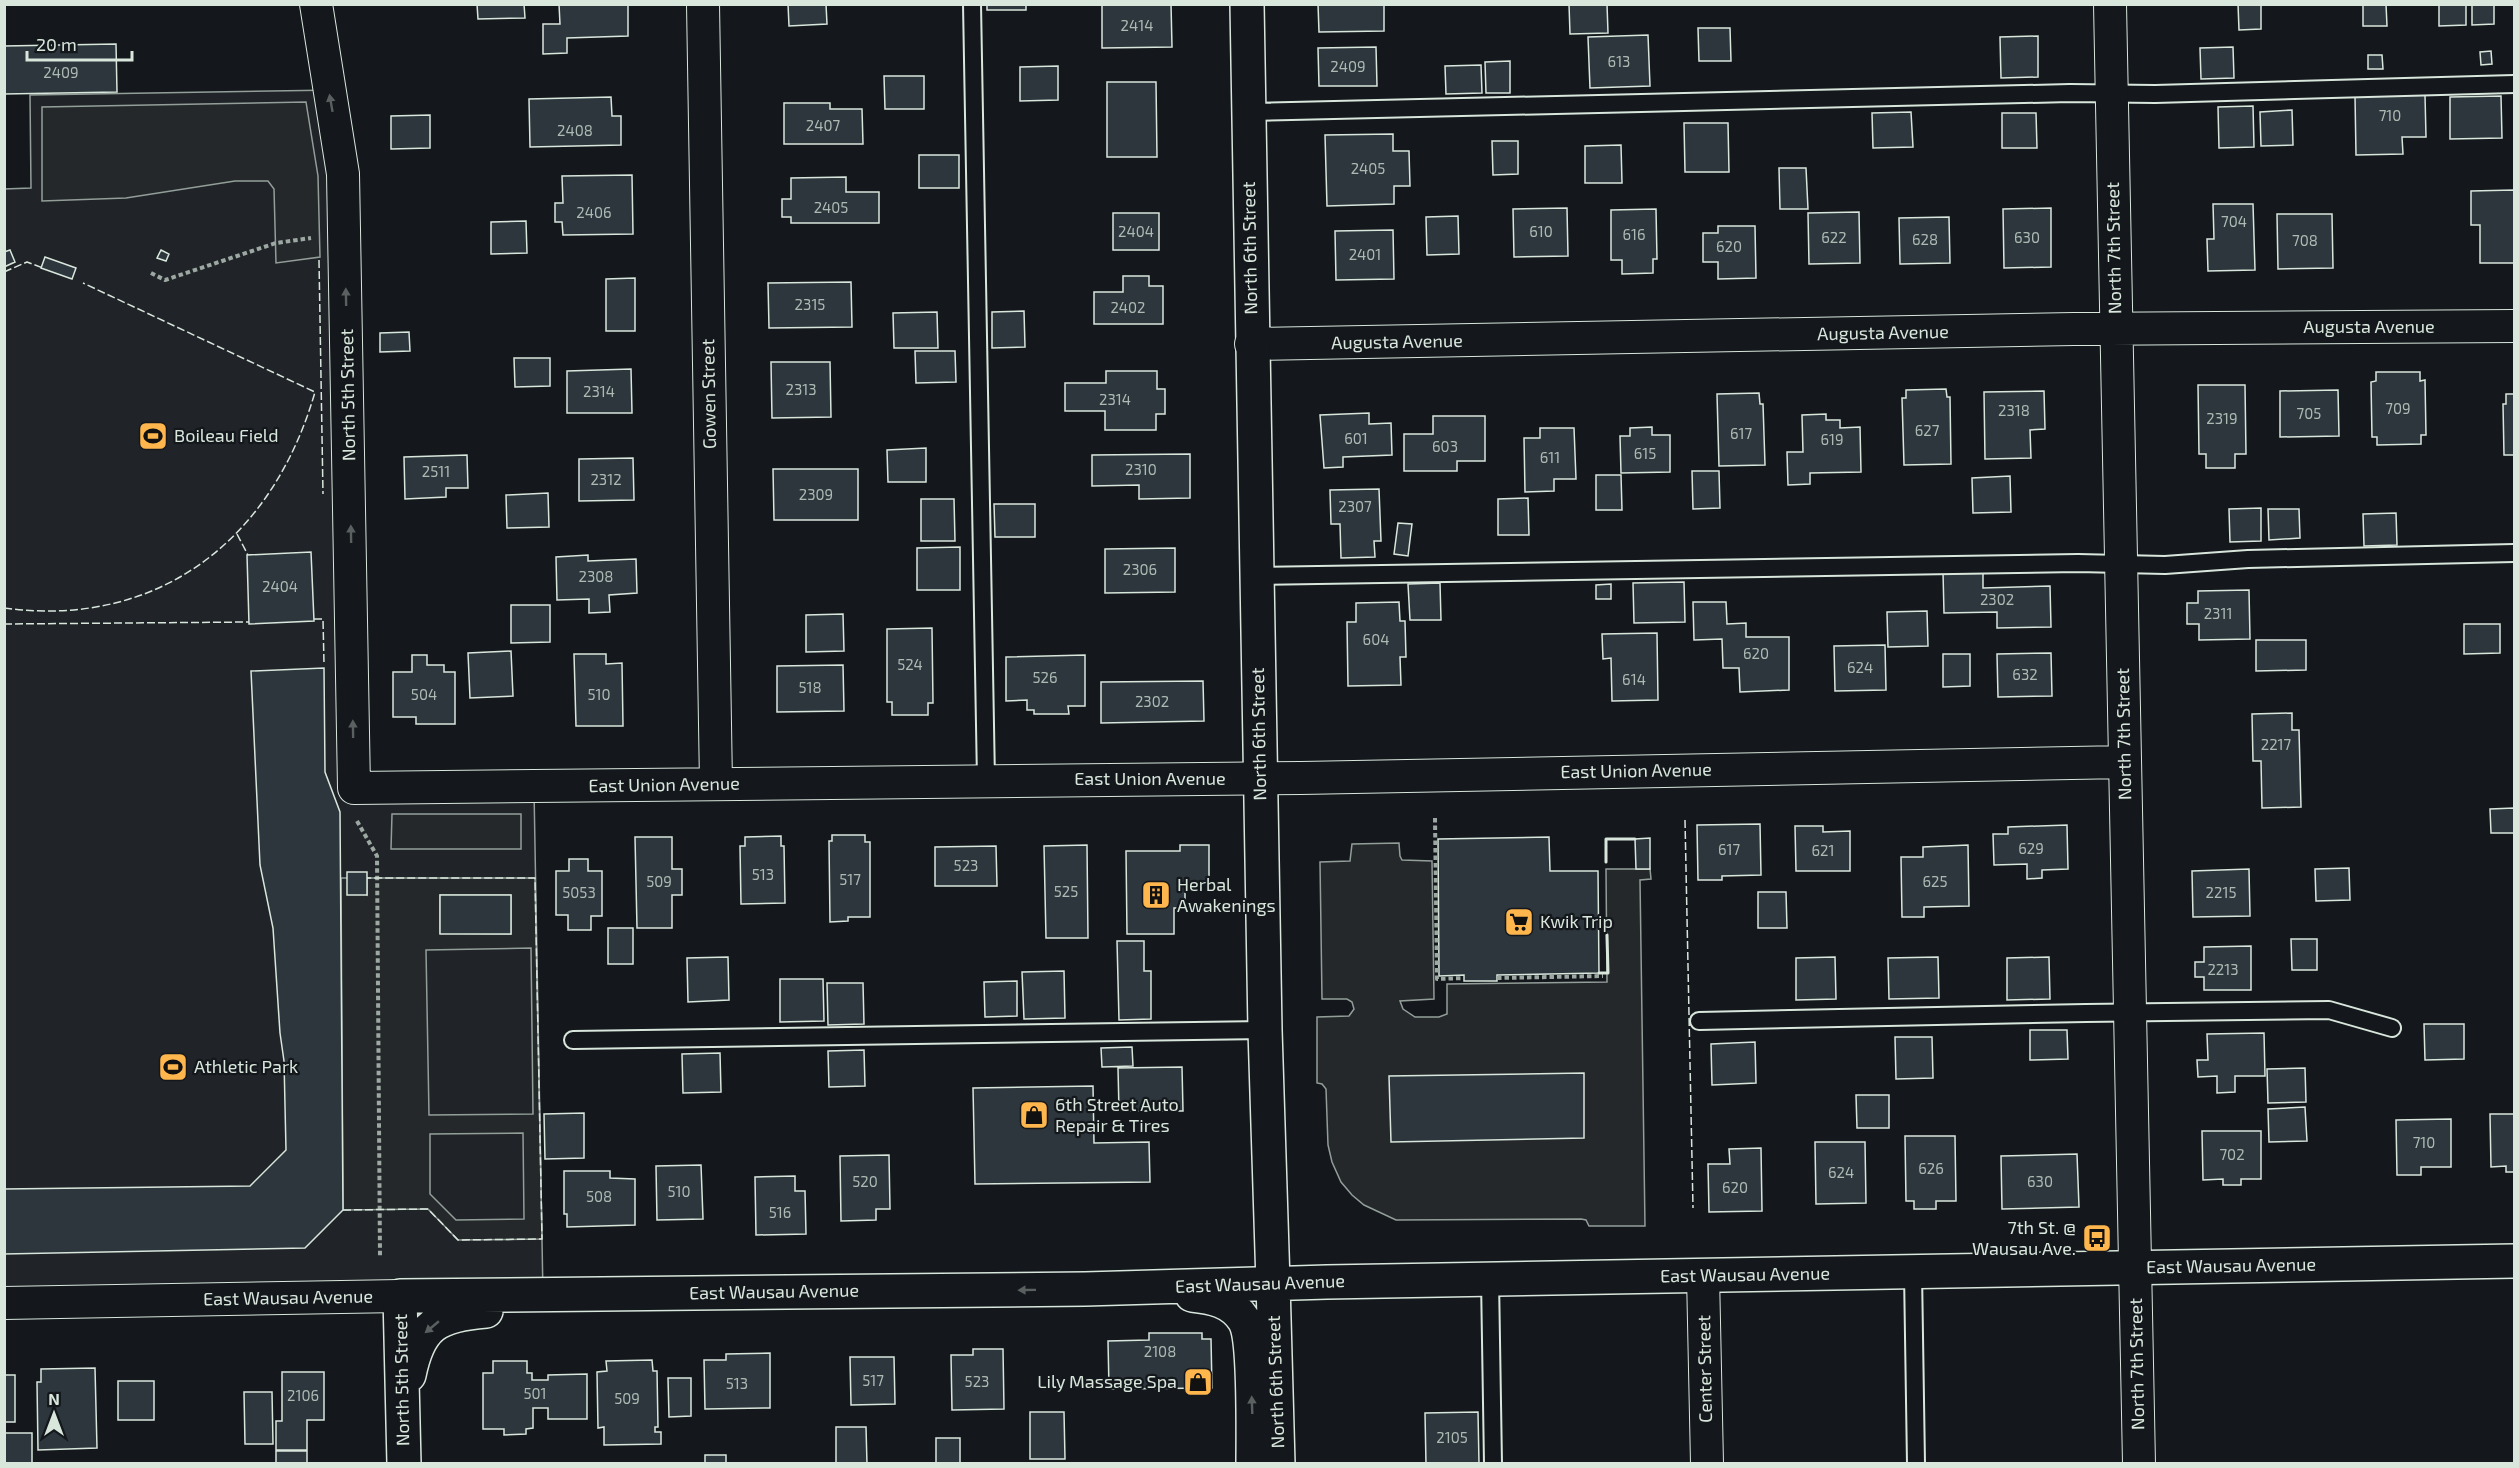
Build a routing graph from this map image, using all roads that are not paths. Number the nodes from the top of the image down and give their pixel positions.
1 (316, 4) edge
2 (703, 4) edge
3 (972, 4) edge
4 (1247, 4) edge
5 (2110, 4) edge
6 (2514, 84) edge
7 (2112, 94) junction
8 (1249, 111) junction
9 (2514, 326) edge
10 (2115, 329) junction
11 (1251, 344) junction
12 (2514, 553) edge
13 (2121, 563) junction
14 (1256, 576) junction
15 (2125, 762) junction
16 (1260, 778) junction
17 (986, 780) junction
18 (716, 784) junction
19 (354, 802) joint
20 (2129, 1013) junction
21 (1698, 1022) dead end
22 (2392, 1028) dead end
23 (1265, 1030) junction
24 (573, 1040) dead end
25 (2514, 1261) edge
26 (2135, 1268) junction
27 (1913, 1272) junction
28 (1704, 1275) junction
29 (1490, 1279) junction
30 (1274, 1283) junction
31 (1085, 1289) junction
32 (863, 1292) junction
33 (400, 1296) junction
34 (4, 1303) edge
35 (404, 1448) edge
36 (1253, 1464) edge
37 (1278, 1464) edge
38 (1493, 1464) edge
39 (1707, 1464) edge
40 (1916, 1464) edge
41 (2139, 1464) edge

19 -> 1 street, North 5th Street
2 - 18 street, Gowen Street
3 - 17 lane
4 - 8 main road, North 6th Street
5 - 7 street, North 7th Street
6 - 7 lane
7 - 8 lane
7 - 10 street, North 7th Street
8 - 11 main road, North 6th Street
9 - 10 street, Augusta Avenue
10 - 11 street, Augusta Avenue
10 - 13 street, North 7th Street
11 - 14 main road, North 6th Street
12 - 13 lane
13 - 14 lane
13 - 15 street, North 7th Street
14 - 16 main road, North 6th Street
15 - 16 street, East Union Avenue
15 - 20 street, North 7th Street
16 - 17 street, East Union Avenue
16 - 23 main road, North 6th Street
17 - 18 street, East Union Avenue
18 - 19 street, East Union Avenue
20 - 21 lane
20 - 22 lane
20 - 26 street, North 7th Street
23 - 24 lane
23 - 30 main road, North 6th Street
25 - 26 main road, East Wausau Avenue
26 - 27 main road, East Wausau Avenue
26 - 41 street, North 7th Street
27 - 28 main road, East Wausau Avenue
27 - 40 lane
28 - 29 main road, East Wausau Avenue
28 - 39 street, Center Street
29 - 30 main road, East Wausau Avenue
29 - 38 lane
30 - 31 main road, East Wausau Avenue
30 - 37 main road, North 6th Street
31 -> 32 main road, East Wausau Avenue
36 -> 31 main road
32 - 33 main road, East Wausau Avenue
32 -> 35 main road
33 - 34 street, East Wausau Avenue
33 - 35 main road, North 5th Street

